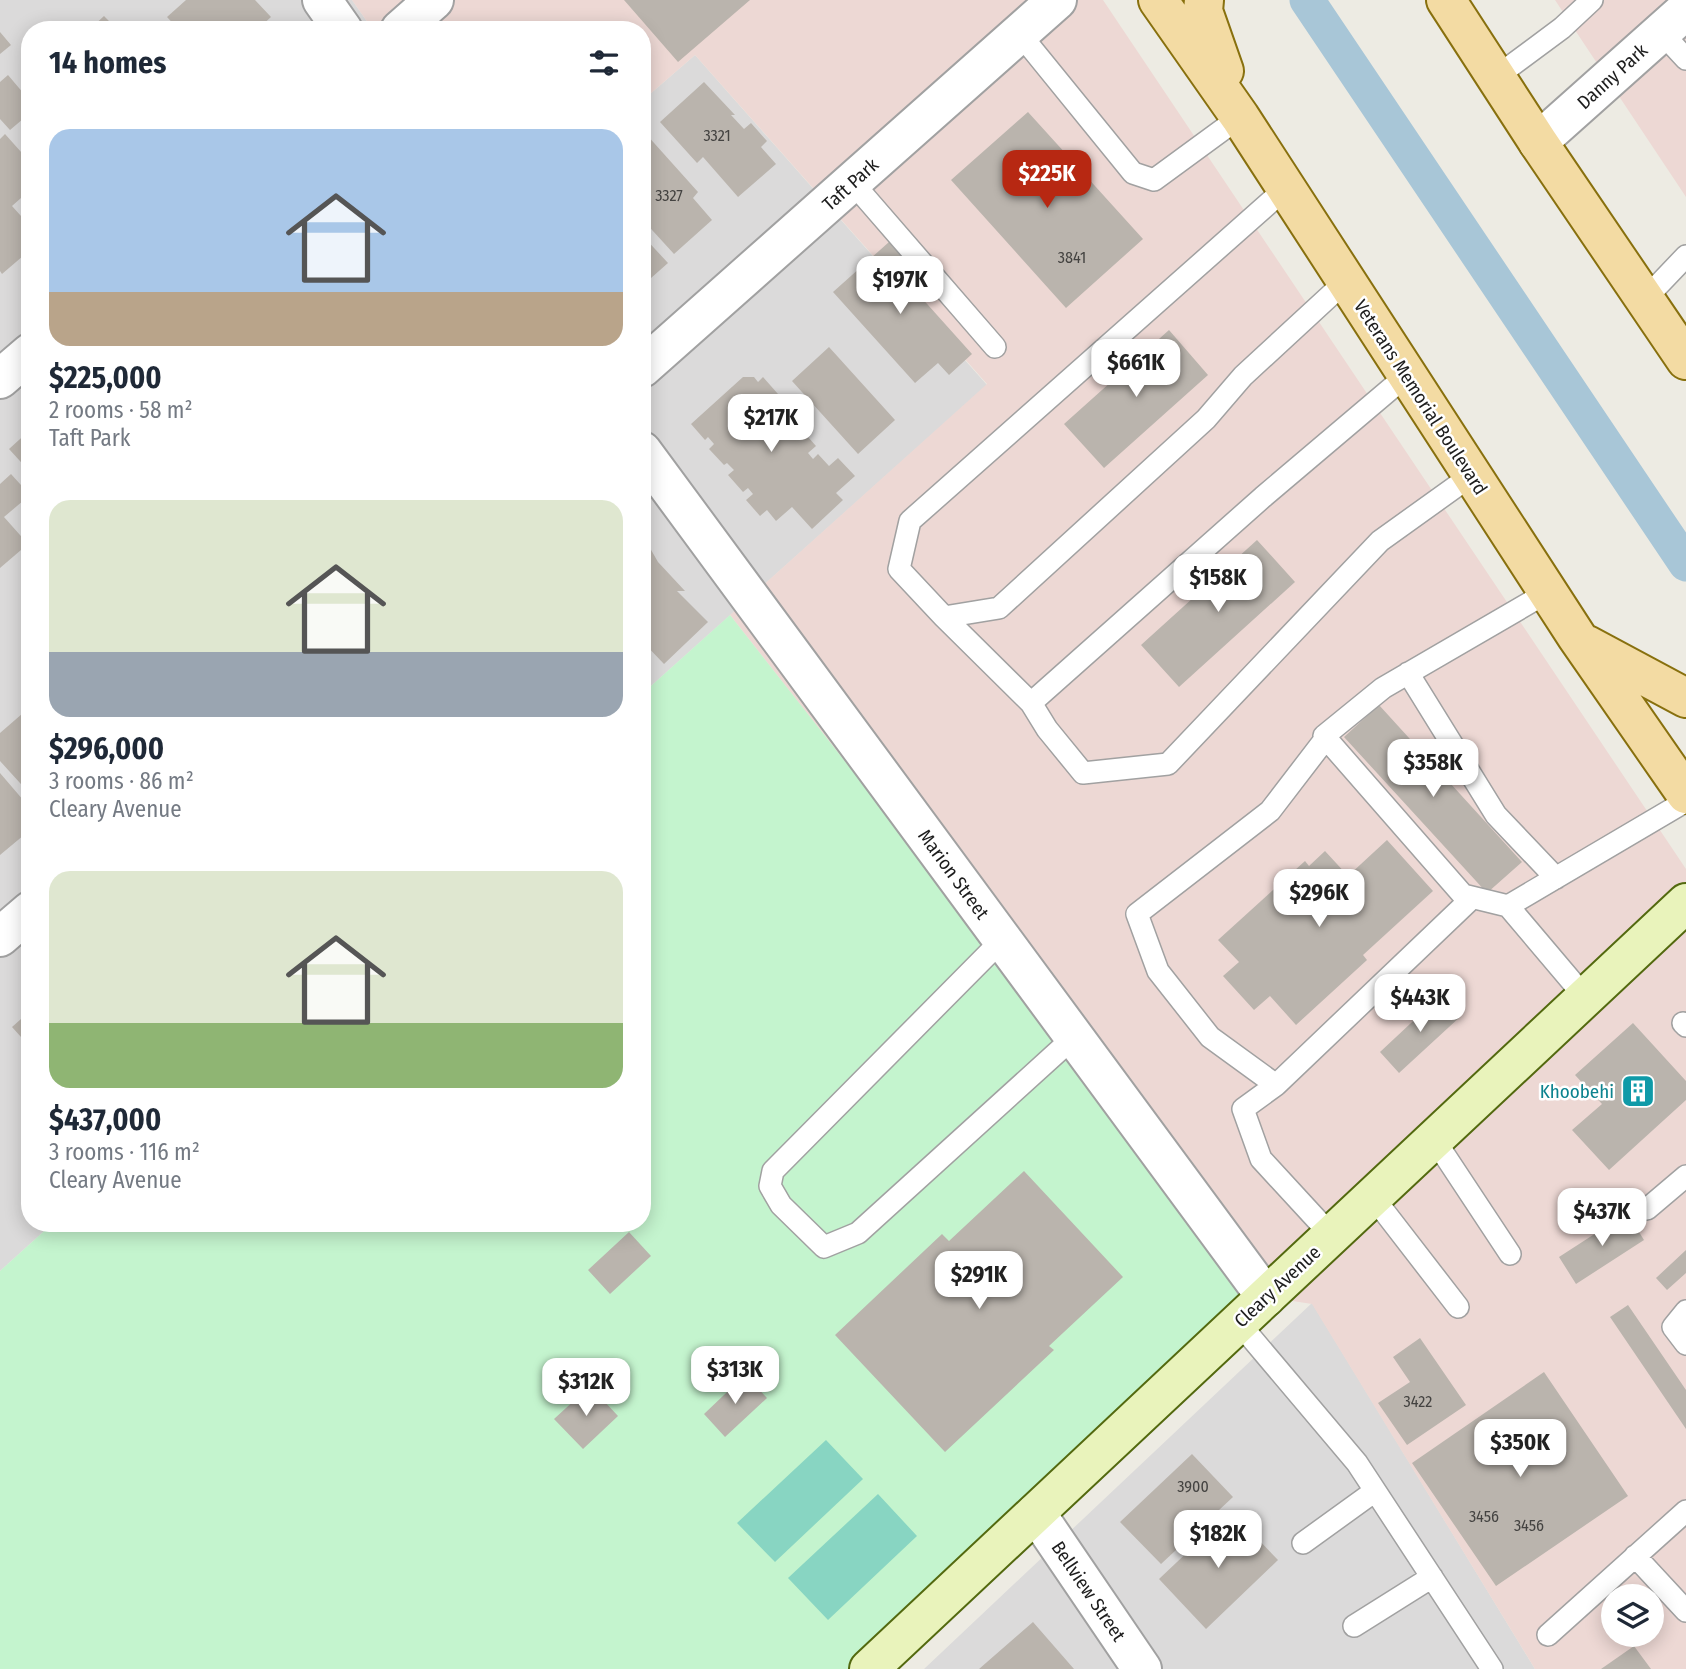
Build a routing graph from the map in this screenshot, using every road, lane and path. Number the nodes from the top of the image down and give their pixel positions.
1 (322, 0) edge
2 (434, 0) edge
3 (1057, 0) edge
4 (1158, 0) edge
5 (1204, 0) edge
6 (1446, 0) edge
7 (1592, 0) edge
8 (337, 21) edge
9 (410, 21) edge
10 (1020, 34) junction
11 (1678, 34) edge
12 (1496, 77) junction
13 (1240, 117) junction
14 (1538, 142) junction
15 (852, 182) junction
16 (1286, 188) junction
17 (1686, 256) edge
18 (1346, 281) junction
19 (1645, 299) junction
20 (995, 347) dead end
21 (651, 360) edge
22 (1686, 360) edge
23 (21, 361) edge
24 (1407, 375) junction
25 (0, 379) edge
26 (651, 464) edge
27 (1472, 475) junction
28 (1548, 592) junction
29 (944, 617) junction
30 (1579, 640) junction
31 (1408, 673) junction
32 (1686, 698) edge
33 (1031, 703) junction
34 (1325, 738) junction
35 (1686, 794) edge
36 (1686, 801) edge
37 (1556, 878) junction
38 (1472, 898) junction
39 (1686, 903) edge
40 (1508, 906) junction
41 (21, 919) edge
42 (0, 937) edge
43 (1002, 940) junction
44 (1585, 997) junction
45 (1074, 1037) junction
46 (1276, 1085) junction
47 (1434, 1139) junction
48 (1686, 1175) edge
49 (1373, 1197) junction
50 (1647, 1209) dead end
51 (1331, 1236) junction
52 (1510, 1254) dead end
53 (1458, 1307) dead end
54 (1252, 1310) junction
55 (1686, 1311) edge
56 (1686, 1344) edge
57 (1375, 1491) junction
58 (1686, 1511) edge
59 (1036, 1513) junction
60 (1303, 1543) dead end
61 (1635, 1556) junction
62 (1432, 1577) junction
63 (1686, 1611) edge
64 (1354, 1626) dead end
65 (1548, 1635) dead end
66 (869, 1669) edge
67 (1142, 1669) edge
68 (1492, 1669) edge

1 - 8 street
2 - 9 street
3 - 10 street, Taft Park
4 - 13 main road, Veterans Memorial Boulevard
5 - 13 main road
6 - 12 main road
7 - 12 lane
10 - 13 lane
10 - 15 street, Taft Park
11 - 14 street, Danny Park
12 - 14 main road
13 - 16 main road, Veterans Memorial Boulevard
14 - 19 main road
15 - 20 lane
15 - 21 street, Taft Park
16 - 18 main road, Veterans Memorial Boulevard
16 - 29 lane
17 - 19 lane
18 - 24 main road, Veterans Memorial Boulevard
18 - 29 lane
19 - 22 main road
23 - 25 street
24 - 27 main road, Veterans Memorial Boulevard
24 - 33 lane
26 - 43 street, Marion Street
27 - 28 main road, Veterans Memorial Boulevard
27 - 33 lane
28 - 30 main road, Veterans Memorial Boulevard
28 - 31 lane
29 - 33 lane
30 - 32 main road
30 - 35 main road, Veterans Memorial Boulevard
31 - 34 lane
31 - 37 lane
34 - 38 lane
34 - 46 lane
36 - 37 lane
37 - 40 lane
38 - 40 lane
38 - 46 lane
39 - 44 street, Cleary Avenue
40 - 44 lane
41 - 42 street
43 - 45 street, Marion Street
43 - 45 lane
44 - 47 street, Cleary Avenue
45 - 54 street, Marion Street
46 - 51 lane
47 - 49 street, Cleary Avenue
47 - 52 lane
48 - 50 lane
49 - 51 street, Cleary Avenue
49 - 53 lane
51 - 54 street, Cleary Avenue
54 - 57 lane
54 - 59 street, Cleary Avenue
55 - 56 lane
57 - 60 lane
57 - 62 lane
58 - 61 lane
59 - 66 street, Cleary Avenue
59 - 67 street, Bellview Street
61 - 63 lane
61 - 65 lane
62 - 64 lane
62 - 68 lane

